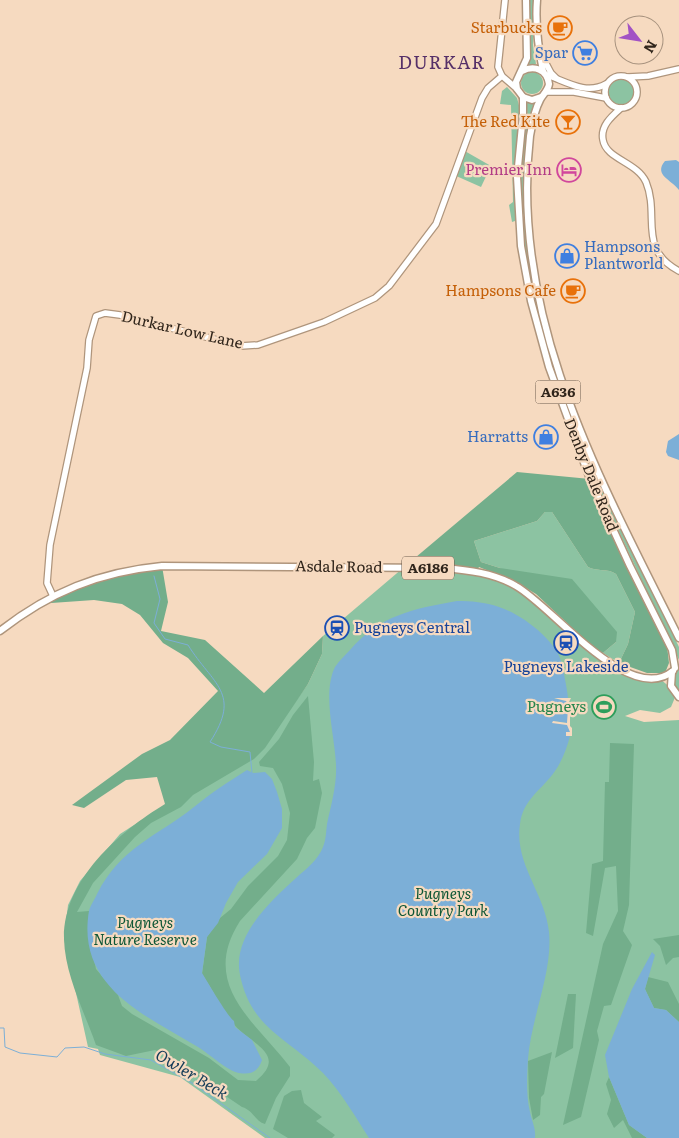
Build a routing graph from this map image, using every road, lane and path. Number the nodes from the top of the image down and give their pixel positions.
1 (505, 0) edge
2 (526, 0) edge
3 (537, 0) edge
4 (537, 45) junction
5 (679, 68) edge
6 (522, 71) junction
7 (545, 73) junction
8 (648, 76) junction
9 (503, 77) junction
10 (628, 77) junction
11 (517, 78) junction
12 (557, 79) junction
13 (607, 84) junction
14 (517, 89) junction
15 (637, 89) junction
16 (547, 92) junction
17 (523, 97) junction
18 (541, 97) junction
19 (606, 98) junction
20 (611, 105) junction
21 (621, 108) junction
22 (611, 118) junction
23 (679, 272) edge
24 (53, 596) junction
25 (0, 631) edge
26 (679, 638) edge
27 (676, 668) edge
28 (660, 679) junction
29 (672, 689) junction
30 (679, 697) edge

1 - 9 street
2 - 6 main road
3 - 4 main road
4 - 7 main road
4 - 12 street
5 - 8 street
6 - 7 main road
6 - 11 main road
7 - 12 street
7 - 16 main road
8 - 10 street
8 - 15 street
9 - 11 street
9 - 14 street
9 - 24 street, Durkar Low Lane
10 - 13 street
10 - 15 street
11 - 14 main road
12 - 13 street
13 - 19 street
14 - 17 main road
15 - 21 street
16 - 18 main road
16 - 19 street
17 - 18 main road
17 - 27 main road, Denby Dale Road / A636
18 - 26 main road, Denby Dale Road / A636
19 - 20 street
20 - 21 street
20 - 22 street
21 - 22 street
22 - 23 street
24 - 25 main road, Asdale Road / A6186
24 - 28 main road, Asdale Road / A6186
27 - 28 main road
27 - 29 main road, Denby Dale Road
28 - 29 main road, Asdale Road / A6186
29 - 30 main road, Asdale Road

